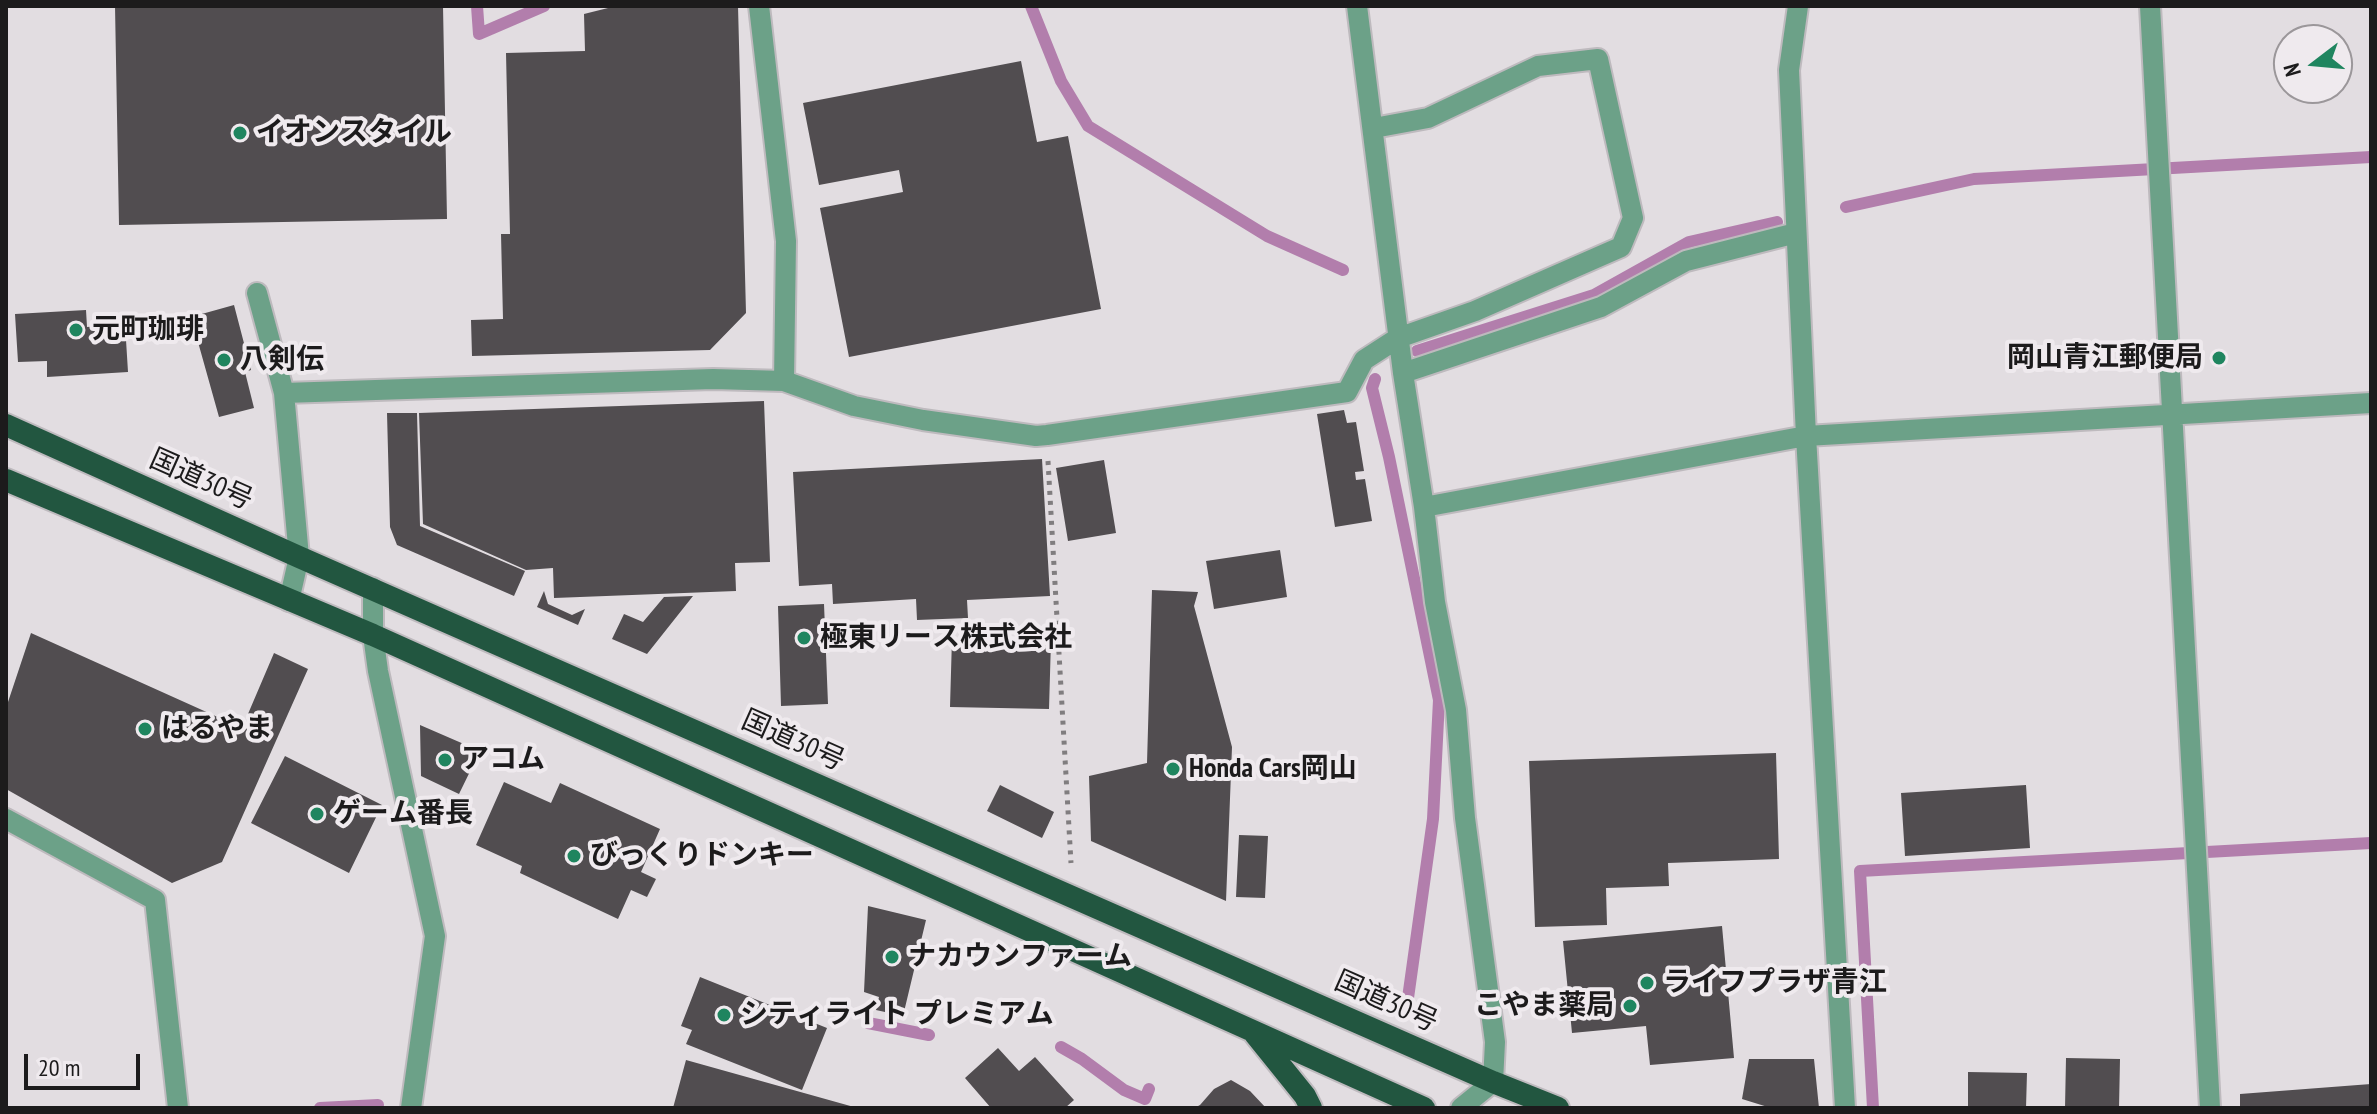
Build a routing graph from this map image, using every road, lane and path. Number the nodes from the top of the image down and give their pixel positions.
1 (759, 6) edge
2 (1357, 6) edge
3 (1798, 6) edge
4 (2150, 6) edge
5 (1374, 128) junction
6 (1796, 233) junction
7 (257, 293) dead end
8 (1398, 338) junction
9 (1403, 373) junction
10 (784, 381) junction
11 (284, 393) junction
12 (2371, 403) edge
13 (2173, 415) junction
14 (6, 425) edge
15 (1047, 435) junction
16 (1806, 436) junction
17 (6, 480) edge
18 (1424, 507) junction
19 (299, 557) junction
20 (373, 588) junction
21 (289, 601) junction
22 (373, 635) junction
23 (6, 819) edge
24 (1071, 864) dead end
25 (1251, 1030) junction
26 (1493, 1082) junction
27 (178, 1108) edge
28 (411, 1108) edge
29 (1311, 1108) edge
30 (1424, 1108) edge
31 (1461, 1108) edge
32 (1489, 1108) edge
33 (1558, 1108) edge
34 (1845, 1108) edge
35 (2210, 1108) edge

1 - 10 street
2 - 5 street
3 - 6 street
4 - 13 street
5 - 8 street
5 - 8 street
6 - 9 street
6 - 16 street
7 - 11 street
8 - 9 street
8 - 15 street
9 - 18 street
10 - 11 street
10 - 15 street
11 - 19 street
12 - 13 street
13 - 16 street
13 - 35 street
14 - 19 highway, 国道30号
15 - 24 path
16 - 18 street
16 - 34 street
17 - 21 highway
18 - 26 street
19 - 20 highway, 国道30号
19 - 21 street
20 - 22 street
20 - 26 highway, 国道30号
21 - 22 highway
22 - 25 highway
22 - 28 street
23 - 27 street
25 - 29 highway
25 - 30 highway
26 - 31 street
26 - 32 street
26 - 33 highway, 国道30号

